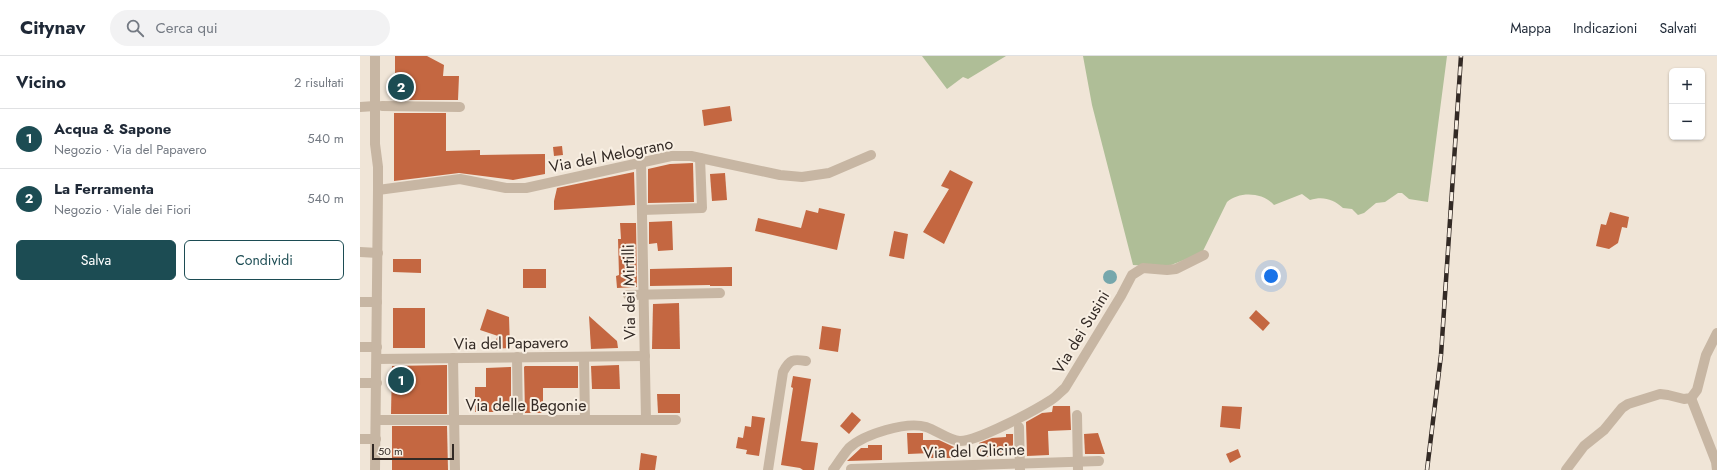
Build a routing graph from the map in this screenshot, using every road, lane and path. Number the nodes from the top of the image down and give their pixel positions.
1 (376, 56) edge
2 (382, 56) edge
3 (360, 106) edge
4 (378, 106) junction
5 (460, 107) dead end
6 (871, 155) dead end
7 (700, 158) junction
8 (641, 163) junction
9 (378, 190) junction
10 (642, 210) junction
11 (360, 252) edge
12 (378, 253) junction
13 (1204, 255) dead end
14 (720, 293) dead end
15 (628, 295) dead end
16 (644, 295) junction
17 (360, 302) edge
18 (377, 302) junction
19 (1717, 333) edge
20 (360, 347) edge
21 (377, 347) junction
22 (645, 356) junction
23 (517, 357) junction
24 (584, 357) junction
25 (453, 358) junction
26 (377, 359) junction
27 (806, 361) dead end
28 (360, 383) edge
29 (377, 383) junction
30 (1691, 398) junction
31 (1076, 415) dead end
32 (376, 420) junction
33 (454, 420) junction
34 (518, 420) junction
35 (585, 420) junction
36 (646, 420) junction
37 (676, 420) dead end
38 (1019, 427) dead end
39 (376, 439) junction
40 (360, 440) edge
41 (1099, 461) dead end
42 (1078, 466) edge
43 (1020, 467) edge
44 (961, 468) edge
45 (889, 469) edge
46 (375, 470) edge
47 (455, 470) edge
48 (768, 470) edge
49 (833, 470) edge
50 (851, 470) edge
51 (1566, 470) edge
52 (1717, 470) edge

1 - 4 street
2 - 4 street
3 - 4 street
4 - 5 street
4 - 9 street
6 - 7 street, Via del Melograno
7 - 8 street, Via del Melograno
7 - 10 street
8 - 9 street, Via del Melograno
8 - 10 street, Via dei Mirtilli
9 - 12 street
10 - 16 street, Via dei Mirtilli
11 - 12 street
12 - 18 street
13 - 49 street, Via dei Susini
14 - 16 street
15 - 16 street
16 - 22 street, Via dei Mirtilli
17 - 18 street
18 - 21 street
19 - 30 street
20 - 21 street
21 - 26 street
22 - 24 street, Via del Papavero
22 - 36 street, Via dei Mirtilli
23 - 24 street, Via del Papavero
23 - 25 street, Via del Papavero
23 - 34 street
24 - 35 street
25 - 26 street, Via del Papavero
25 - 33 street
26 - 29 street
27 - 48 street
28 - 29 street
29 - 32 street
30 - 51 street
30 - 52 street
31 - 42 street
32 - 33 street, Via delle Begonie
32 - 39 street
33 - 34 street, Via delle Begonie
33 - 47 street
34 - 35 street, Via delle Begonie
35 - 36 street, Via delle Begonie
36 - 37 street, Via delle Begonie
38 - 43 street
39 - 40 street
39 - 46 street
41 - 42 street, Via del Glicine
42 - 43 street, Via del Glicine
43 - 44 street, Via del Glicine
44 - 45 street, Via del Glicine
45 - 50 street, Via del Glicine

